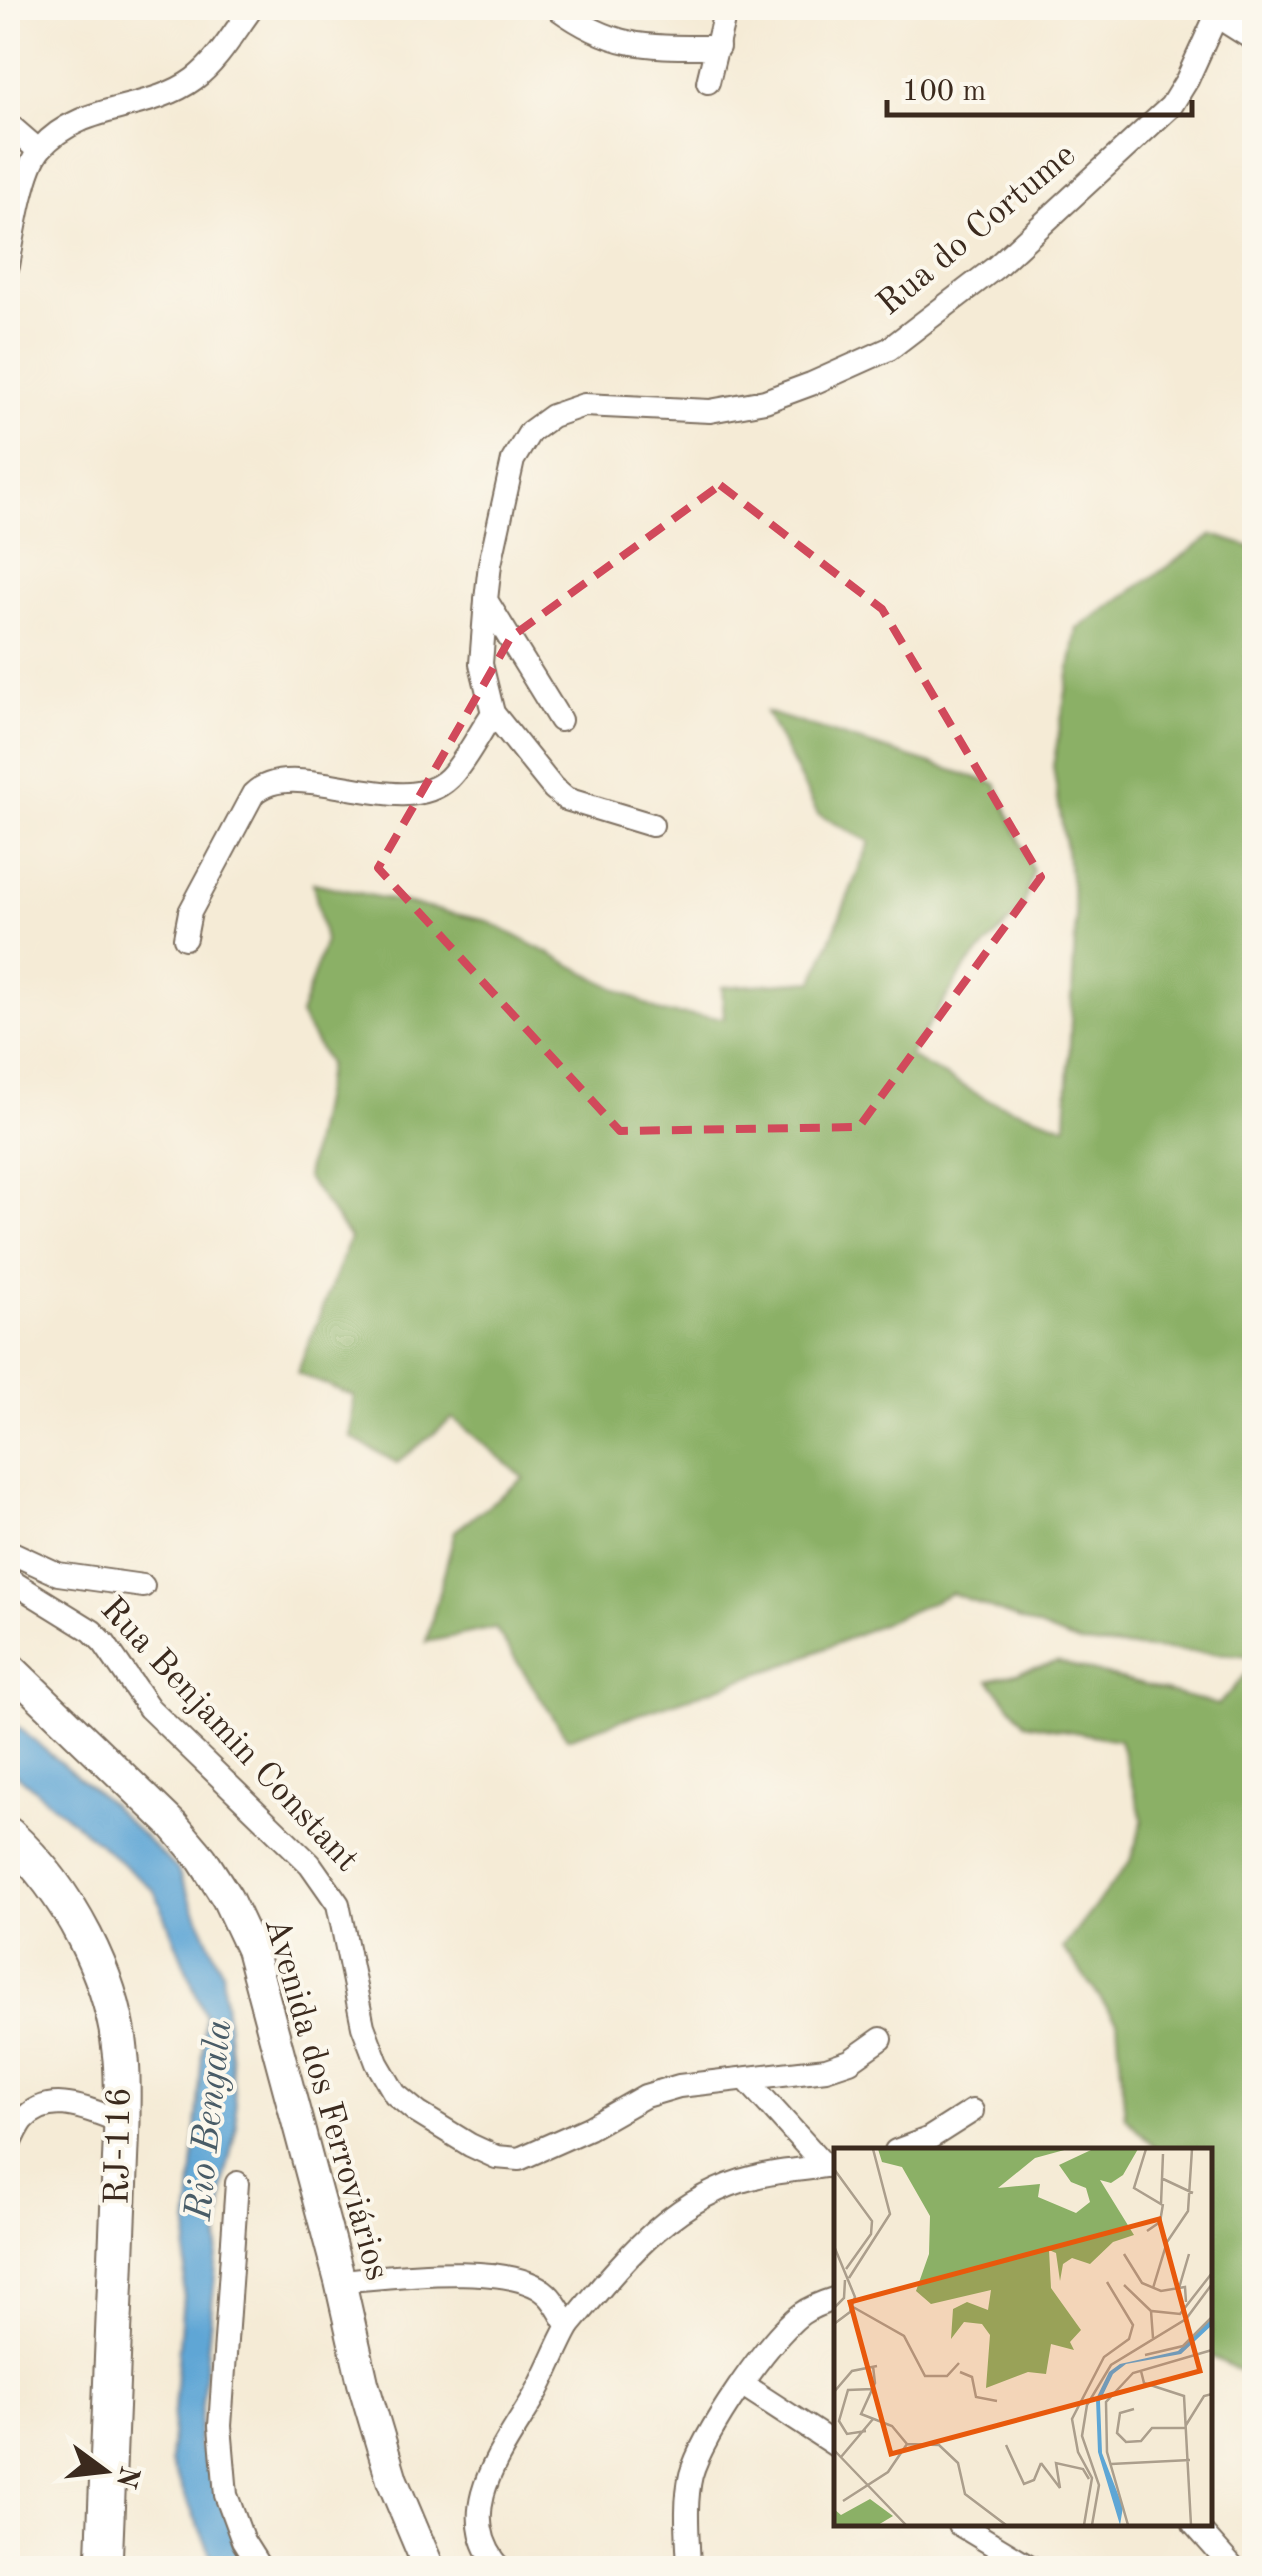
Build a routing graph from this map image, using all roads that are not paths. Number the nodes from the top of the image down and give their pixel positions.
1 (252, 8) edge
2 (557, 8) edge
3 (726, 8) edge
4 (1218, 9) edge
5 (1254, 32) edge
6 (718, 47) junction
7 (708, 82) dead end
8 (8, 124) edge
9 (38, 150) junction
10 (8, 266) edge
11 (486, 600) junction
12 (493, 713) junction
13 (560, 720) dead end
14 (652, 825) dead end
15 (185, 938) dead end
16 (8, 1551) edge
17 (8, 1579) edge
18 (143, 1586) dead end
19 (8, 1666) edge
20 (8, 1834) edge
21 (881, 2039) dead end
22 (746, 2079) junction
23 (972, 2111) dead end
24 (122, 2122) junction
25 (904, 2148) edge
26 (8, 2149) edge
27 (831, 2165) edge
28 (237, 2183) dead end
29 (340, 2281) junction
30 (834, 2299) edge
31 (569, 2326) junction
32 (743, 2385) junction
33 (834, 2444) edge
34 (963, 2526) edge
35 (1196, 2526) edge
36 (104, 2568) edge
37 (260, 2568) edge
38 (429, 2568) edge
39 (500, 2568) edge
40 (689, 2568) edge
41 (1032, 2568) edge
42 (1233, 2568) edge

1 - 9 street
2 - 6 street
3 - 6 street
4 - 5 main road
4 - 11 street, Rua do Cortume
6 - 7 street
8 - 9 street
9 - 10 street
11 - 12 street, Rua do Cortume
11 - 13 street
12 - 14 street, Rua do Cortume
12 - 15 street
16 - 18 street
17 - 22 street, Rua Benjamin Constant
19 - 29 main road, Avenida dos Ferroviários
20 - 24 main road, RJ-116 / RJ-116
21 - 22 street, Rua Benjamin Constant
22 - 27 street
23 - 25 street
24 - 26 street
24 - 36 main road, RJ-116 / RJ-116
27 - 31 street
28 - 37 street
29 - 31 street
29 - 38 main road, Avenida dos Ferroviários
30 - 32 street
31 - 39 street
32 - 33 street
32 - 40 street
34 - 41 street
35 - 42 street

